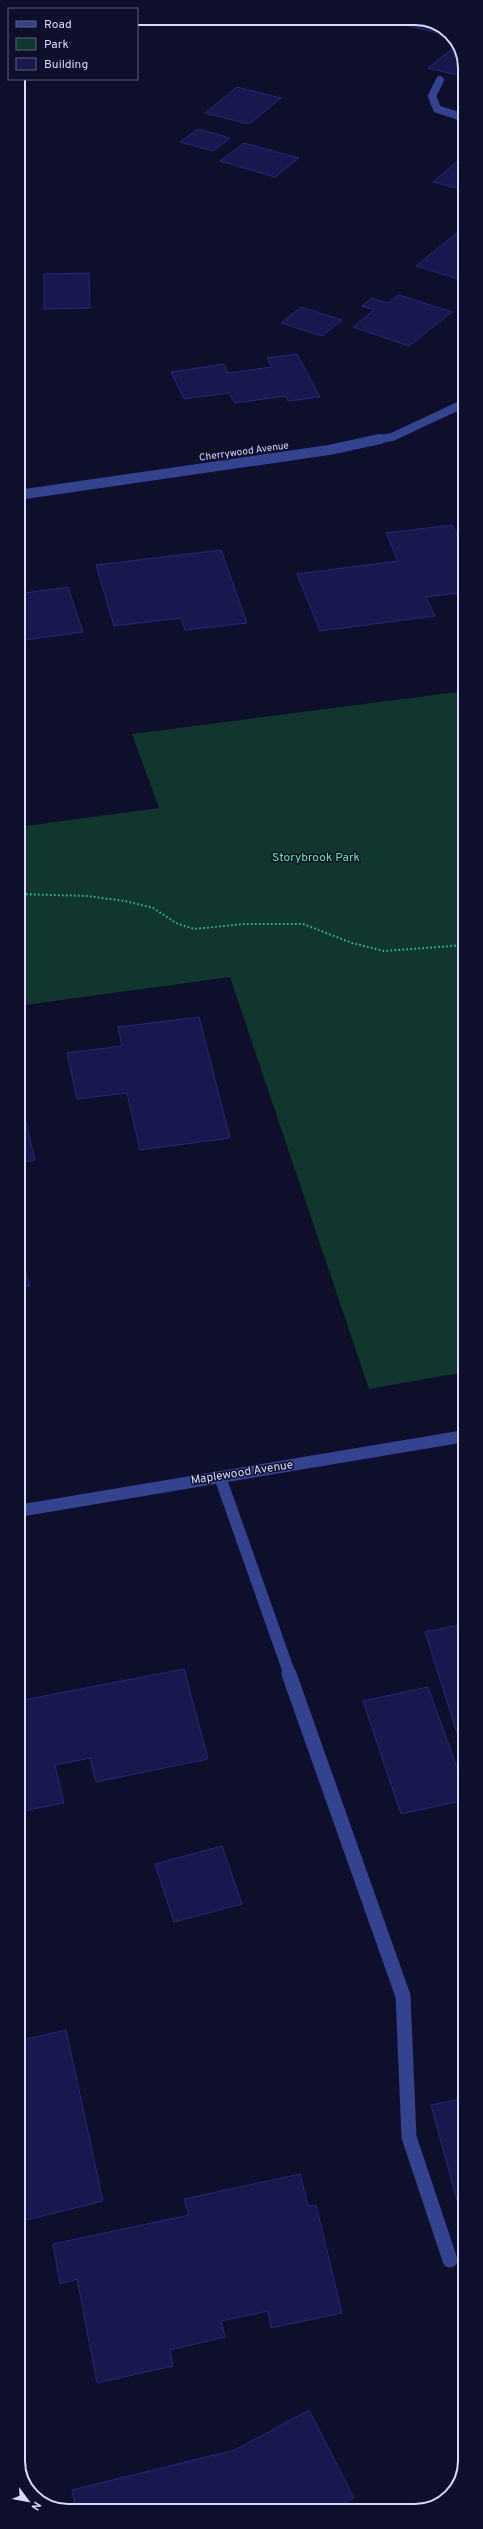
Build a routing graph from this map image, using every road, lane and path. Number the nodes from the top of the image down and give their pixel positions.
1 (440, 80) dead end
2 (458, 116) edge
3 (458, 406) edge
4 (25, 494) edge
5 (25, 895) edge
6 (458, 946) edge
7 (458, 1437) edge
8 (220, 1477) junction
9 (25, 1509) edge
10 (450, 2260) dead end

1 - 2 street
3 - 4 street, Cherrywood Avenue
5 - 6 path
7 - 8 street, Maplewood Avenue
8 - 9 street, Maplewood Avenue
8 - 10 street

